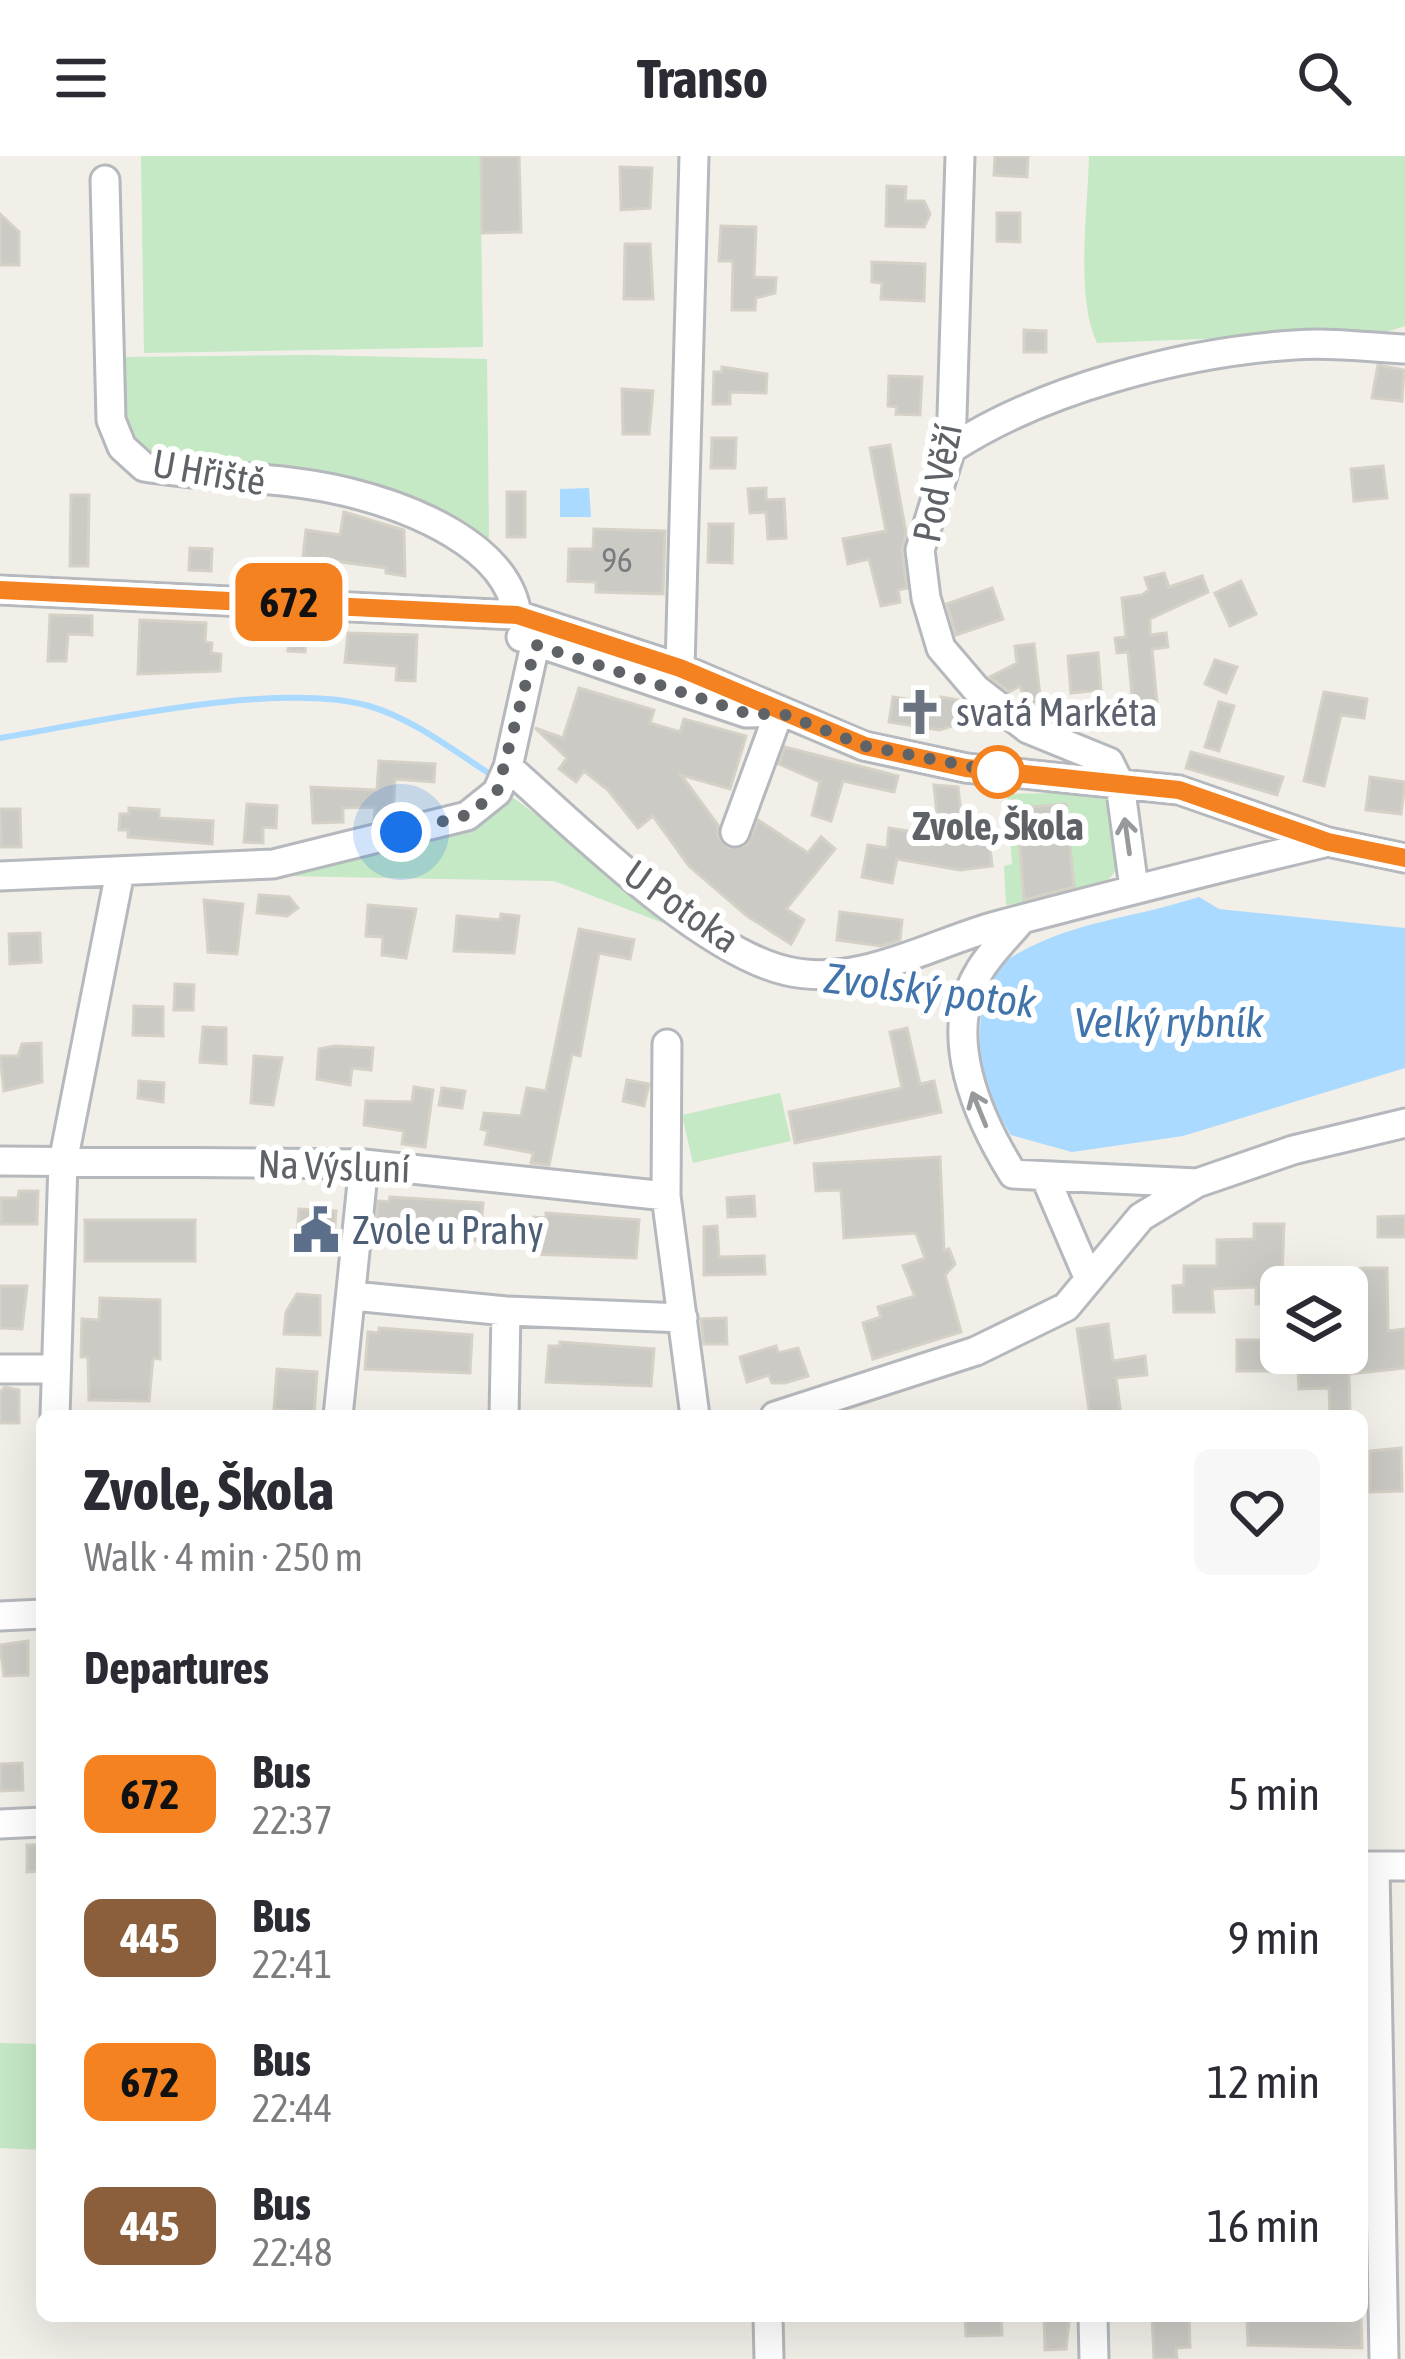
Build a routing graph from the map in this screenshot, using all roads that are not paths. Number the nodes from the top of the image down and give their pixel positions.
1 (694, 156) edge
2 (960, 156) edge
3 (104, 180) dead end
4 (1405, 349) edge
5 (951, 449) junction
6 (0, 590) edge
7 (396, 607) junction
8 (517, 615) junction
9 (536, 645) junction
10 (680, 668) junction
11 (779, 712) junction
12 (508, 767) junction
13 (1120, 784) junction
14 (735, 832) dead end
15 (1328, 842) junction
16 (1405, 857) edge
17 (119, 872) junction
18 (0, 876) edge
19 (1134, 888) junction
20 (1022, 919) junction
21 (667, 1044) dead end
22 (1405, 1123) edge
23 (0, 1161) edge
24 (63, 1162) junction
25 (364, 1164) junction
26 (1046, 1179) junction
27 (1197, 1183) junction
28 (666, 1196) junction
29 (1088, 1277) junction
30 (353, 1296) junction
31 (506, 1311) junction
32 (683, 1318) junction
33 (0, 1369) edge
34 (56, 1369) junction
35 (55, 1410) edge
36 (339, 1410) edge
37 (504, 1410) edge
38 (694, 1410) edge
39 (794, 1410) edge
40 (36, 1614) edge
41 (0, 1616) edge
42 (36, 1822) edge
43 (0, 1824) edge
44 (1405, 1866) edge
45 (1368, 1867) edge
46 (1391, 2128) edge
47 (768, 2322) edge
48 (1093, 2322) edge
49 (769, 2359) edge
50 (1094, 2359) edge
51 (1384, 2359) edge

1 - 10 street
2 - 5 street, Pod Věží
3 - 8 street, U Hřiště
4 - 5 street
5 - 13 street, Pod Věží
6 - 7 street
7 - 8 street
7 - 9 street
8 - 10 street
9 - 11 street
9 - 12 street
10 - 11 street
11 - 13 street
11 - 14 street
12 - 17 street
12 - 20 street, U Potoka
13 - 15 street
19 -> 13 street
15 - 16 street
15 - 19 street, U Potoka
17 - 18 street
17 - 24 street
19 - 20 street, U Potoka
26 -> 20 street
21 - 28 street
22 - 27 street
23 - 24 street, Na Výsluní
24 - 25 street, Na Výsluní
24 - 34 street
25 - 28 street, Na Výsluní
25 - 30 street
26 - 27 street
26 - 29 street
27 - 29 street
28 - 32 street
29 - 39 street
30 - 31 street
30 - 36 street
31 - 32 street
31 - 37 street
32 - 38 street
33 - 34 street
34 - 35 street
40 - 41 street
42 - 43 street
44 - 45 street
45 - 46 street
46 - 51 street
47 - 49 street
48 - 50 street

